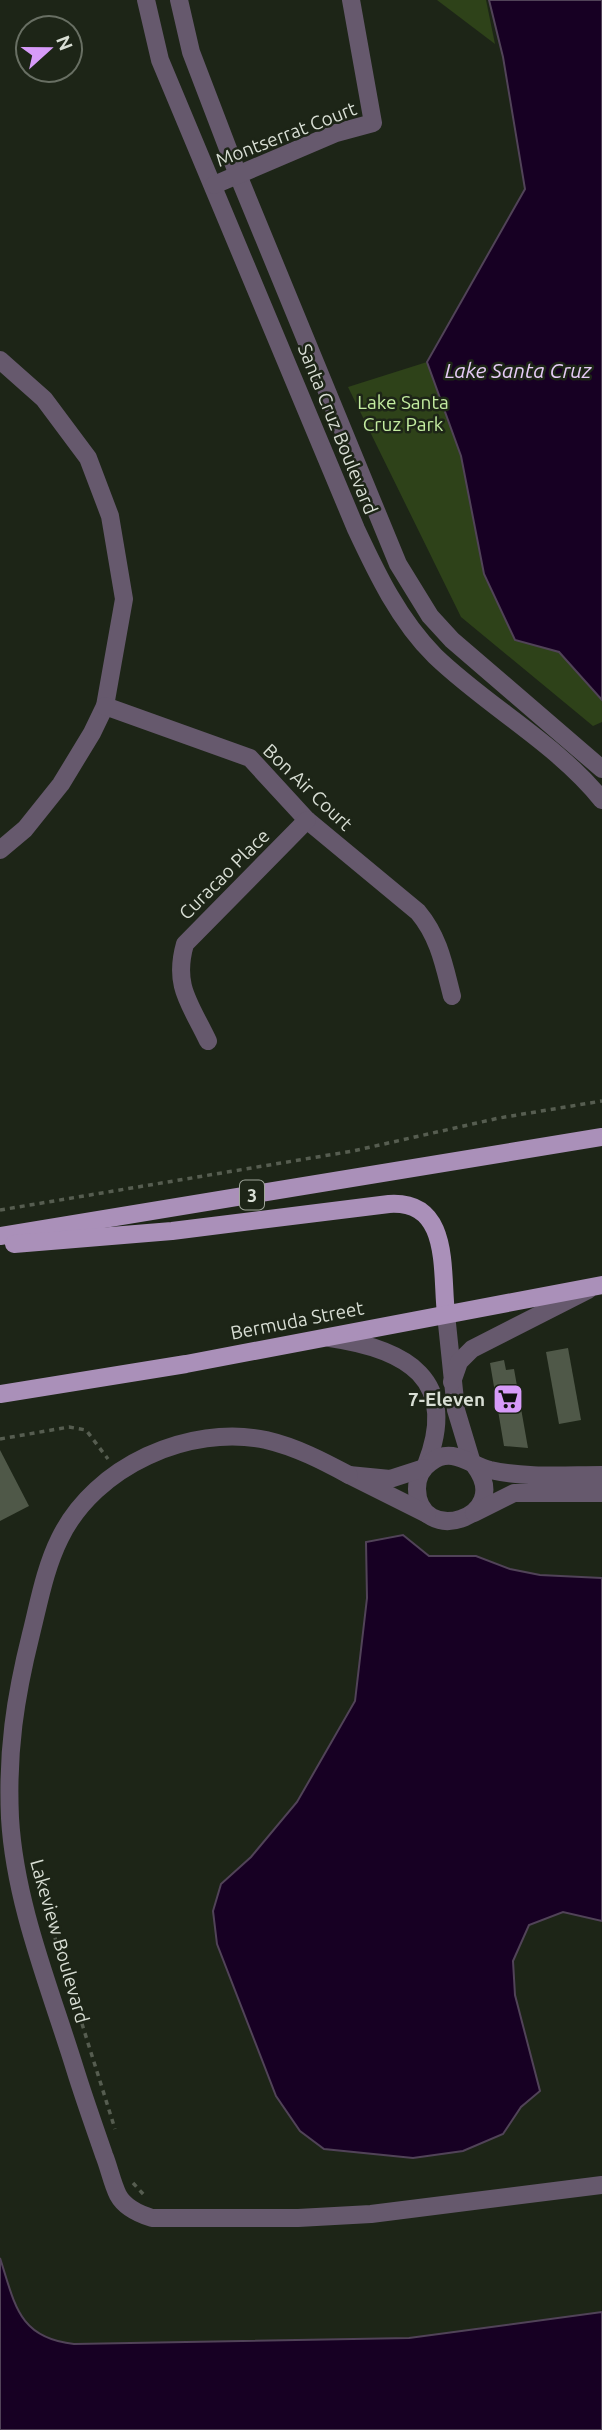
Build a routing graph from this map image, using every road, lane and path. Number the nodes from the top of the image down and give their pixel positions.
1 (146, 0) edge
2 (179, 0) edge
3 (351, 0) edge
4 (238, 174) junction
5 (214, 185) junction
6 (0, 360) edge
7 (105, 706) junction
8 (602, 769) edge
9 (602, 800) edge
10 (307, 820) junction
11 (0, 850) edge
12 (452, 996) dead end
13 (208, 1041) dead end
14 (602, 1101) edge
15 (597, 1136) edge
16 (0, 1210) edge
17 (0, 1236) edge
18 (0, 1244) edge
19 (600, 1285) edge
20 (446, 1314) junction
21 (322, 1337) junction
22 (452, 1382) junction
23 (0, 1394) edge
24 (0, 1439) edge
25 (473, 1465) junction
26 (425, 1467) junction
27 (117, 1472) junction
28 (349, 1475) junction
29 (571, 1475) junction
30 (602, 1475) edge
31 (552, 1493) junction
32 (602, 1493) edge
33 (434, 1517) junction
34 (467, 1517) junction
35 (21, 1892) junction
36 (117, 2135) dead end
37 (129, 2174) dead end
38 (602, 2185) edge
39 (152, 2199) dead end

1 - 5 street, Santa Cruz Boulevard
2 - 4 street, Santa Cruz Boulevard
3 - 4 street, Montserrat Court
4 - 5 street, Montserrat Court
4 - 8 street, Santa Cruz Boulevard
5 - 9 street, Santa Cruz Boulevard
6 - 7 street
7 - 10 street, Bon Air Court
7 - 11 street
10 - 12 street, Bon Air Court
10 - 13 street, Curacao Place
14 - 16 path
15 - 17 main road, 3
18 - 20 main road
19 - 20 main road, Bermuda Street
19 - 22 street
20 - 21 main road, Bermuda Street
20 - 22 street
21 - 23 main road, Bermuda Street
21 - 26 street
22 - 25 street
24 - 27 path
25 - 26 street
25 - 29 street
25 - 34 street
26 - 28 street
26 - 33 street
27 - 28 street, Lakeview Boulevard
27 - 35 street, Lakeview Boulevard
28 - 33 street, Lakeview Boulevard
29 - 30 street
29 - 31 street
31 - 32 street
31 - 34 street
33 - 34 street
35 - 36 path
35 - 38 street, Lakeview Boulevard
37 - 39 path

